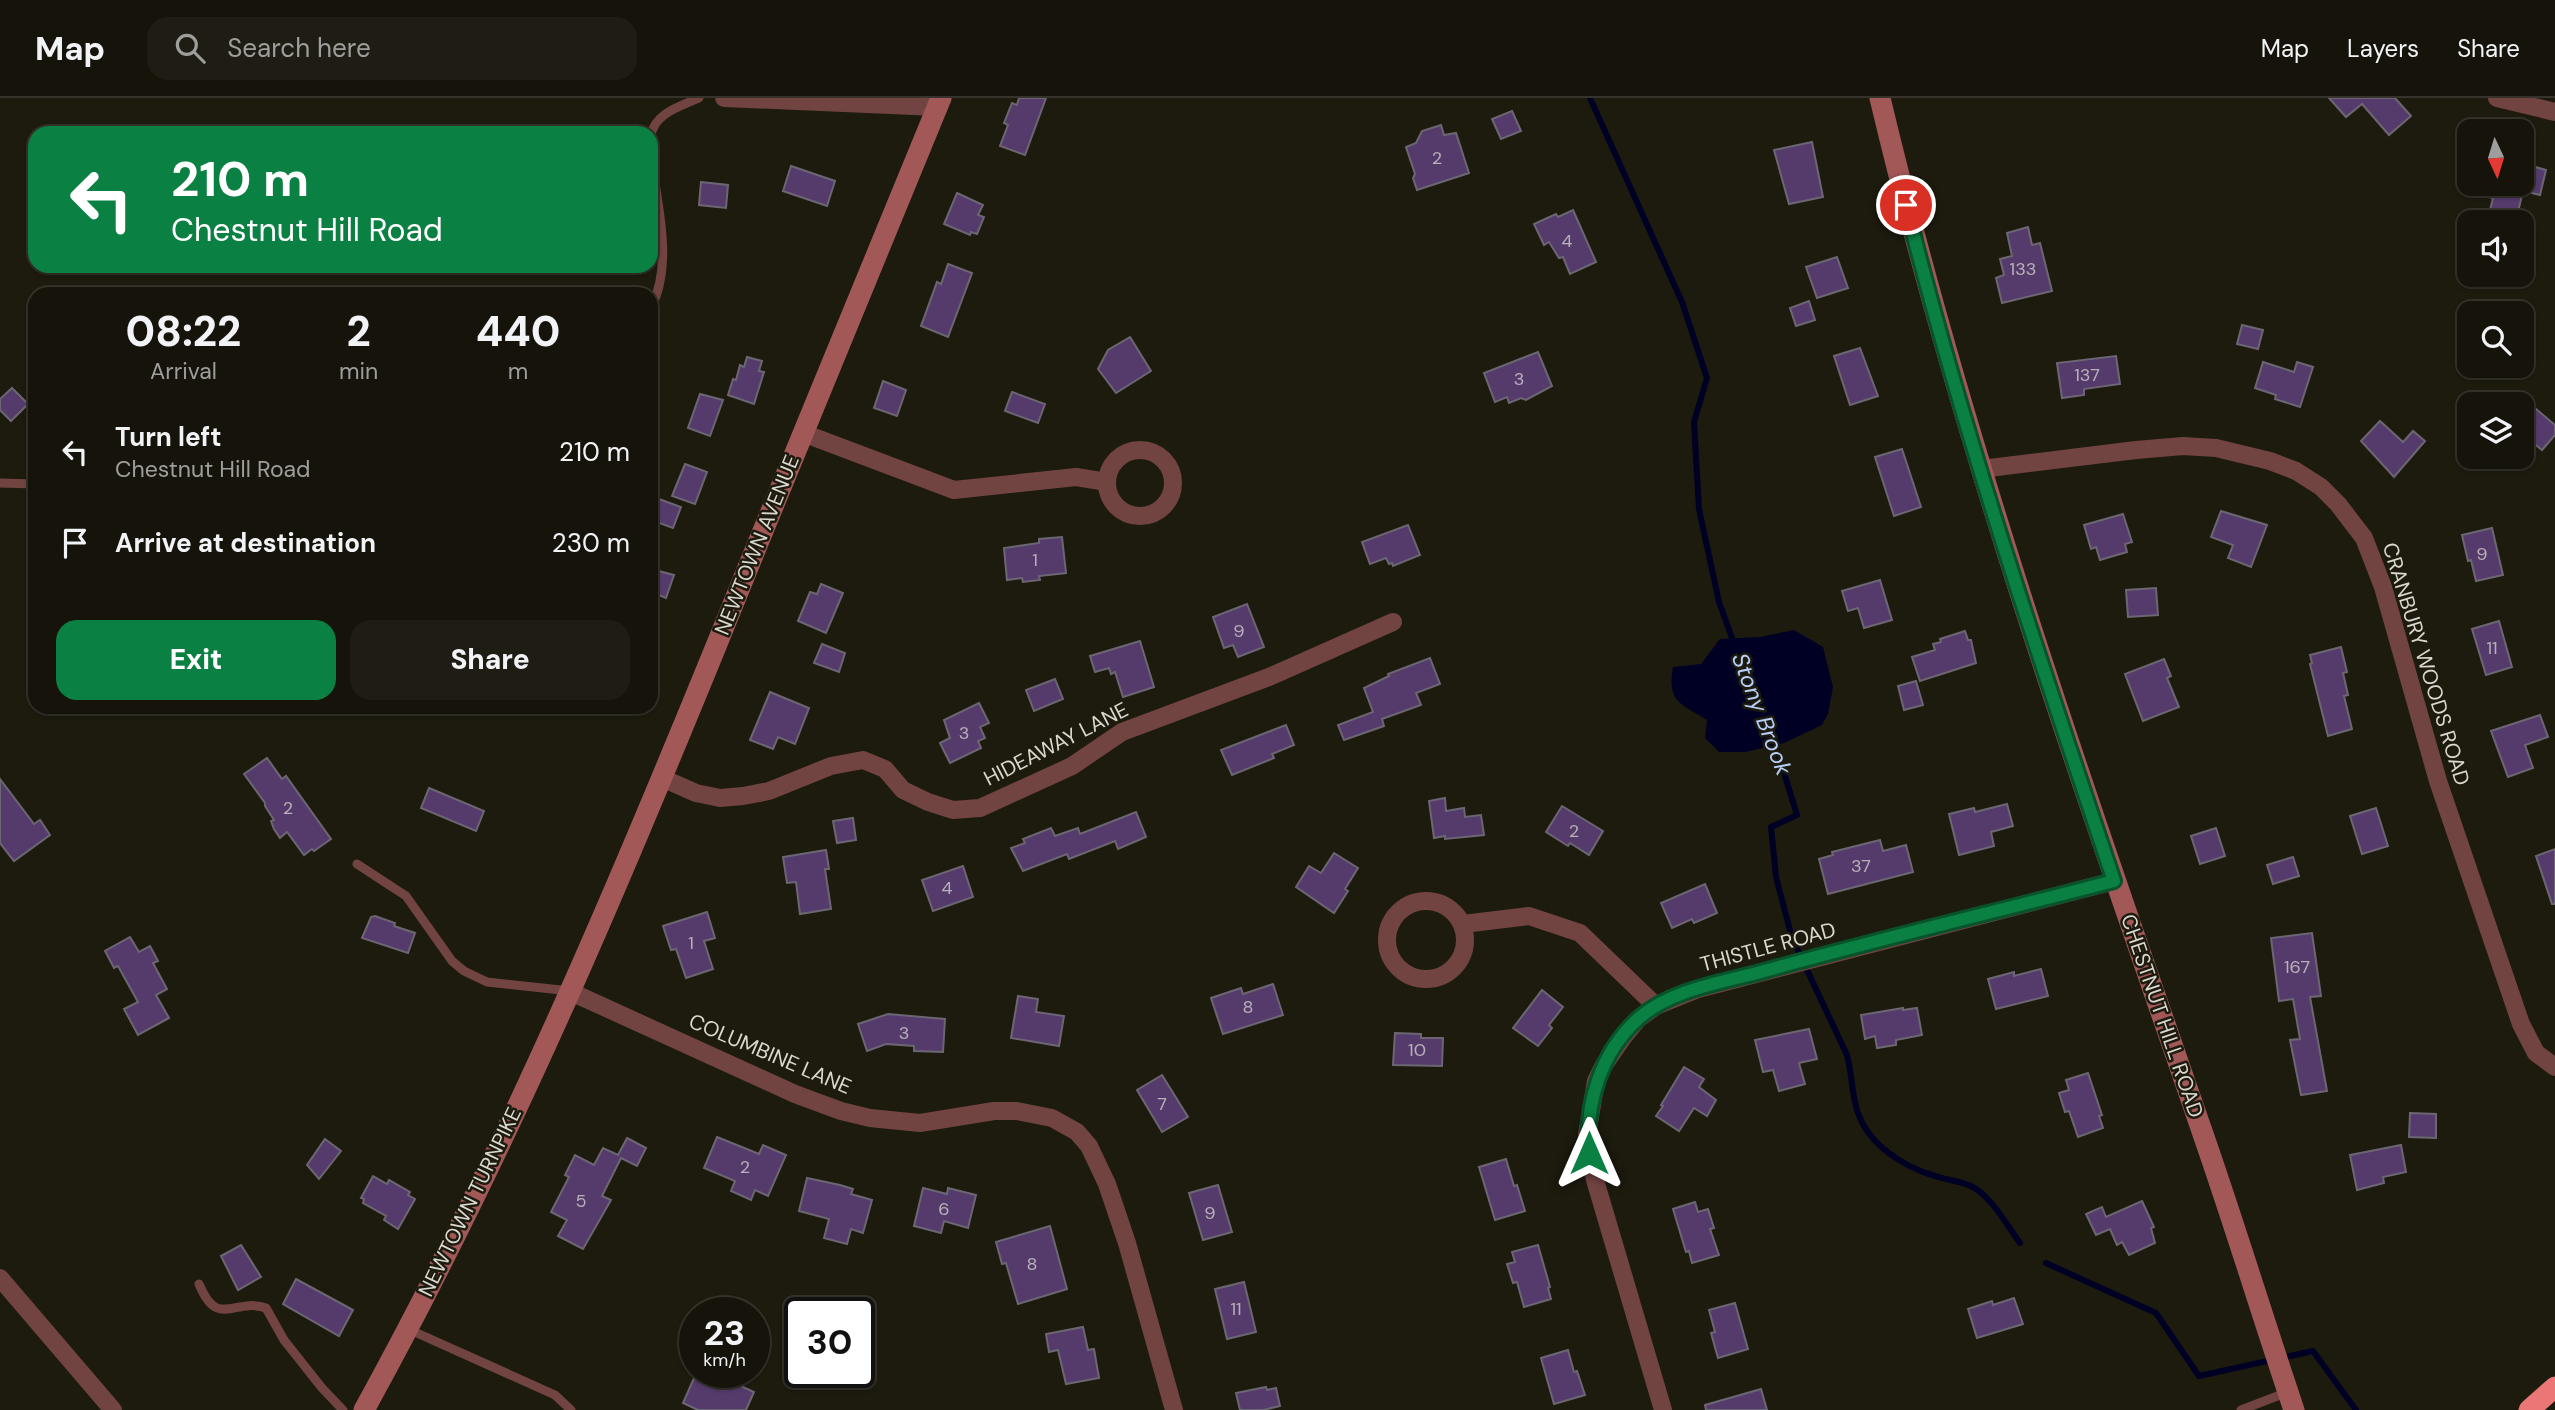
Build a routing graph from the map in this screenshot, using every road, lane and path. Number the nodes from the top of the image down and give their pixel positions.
1 (699, 98) edge
2 (724, 98) edge
3 (1880, 98) edge
4 (2497, 98) edge
5 (939, 102) edge
6 (2555, 112) edge
7 (653, 126) edge
8 (658, 208) edge
9 (657, 287) edge
10 (803, 433) junction
11 (1981, 469) junction
12 (1108, 482) dead end
13 (0, 484) edge
14 (28, 484) edge
15 (1393, 622) dead end
16 (662, 778) junction
17 (357, 864) dead end
18 (2114, 881) junction
19 (1462, 924) junction
20 (571, 992) junction
21 (1656, 1006) junction
22 (2555, 1067) edge
23 (0, 1278) edge
24 (199, 1284) dead end
25 (408, 1329) junction
26 (2555, 1387) edge
27 (2289, 1397) edge
28 (113, 1410) edge
29 (343, 1410) edge
30 (364, 1410) edge
31 (571, 1410) edge
32 (1174, 1410) edge
33 (1663, 1410) edge
34 (2241, 1410) edge
35 (2529, 1410) edge

1 - 7 lane
2 - 5 street
3 - 11 street, CHESTNUT HILL ROAD
4 - 6 street
5 - 10 street, NEWTOWN AVENUE
8 - 9 lane
10 - 12 street
10 - 16 street, NEWTOWN AVENUE
11 - 18 street, CHESTNUT HILL ROAD
11 - 22 street, CRANBURY WOODS ROAD
13 - 14 lane
15 - 16 street, HIDEAWAY LANE
16 - 20 street, NEWTOWN AVENUE
17 - 20 lane
18 - 21 street, THISTLE ROAD
18 - 27 street, CHESTNUT HILL ROAD
19 - 19 street
19 - 21 street
20 - 25 street, NEWTOWN TURNPIKE
20 - 32 street, COLUMBINE LANE
21 - 33 street, THISTLE ROAD
23 - 28 street
24 - 29 lane
25 - 30 street, NEWTOWN TURNPIKE
25 - 31 lane
26 - 35 highway
27 - 34 lane

